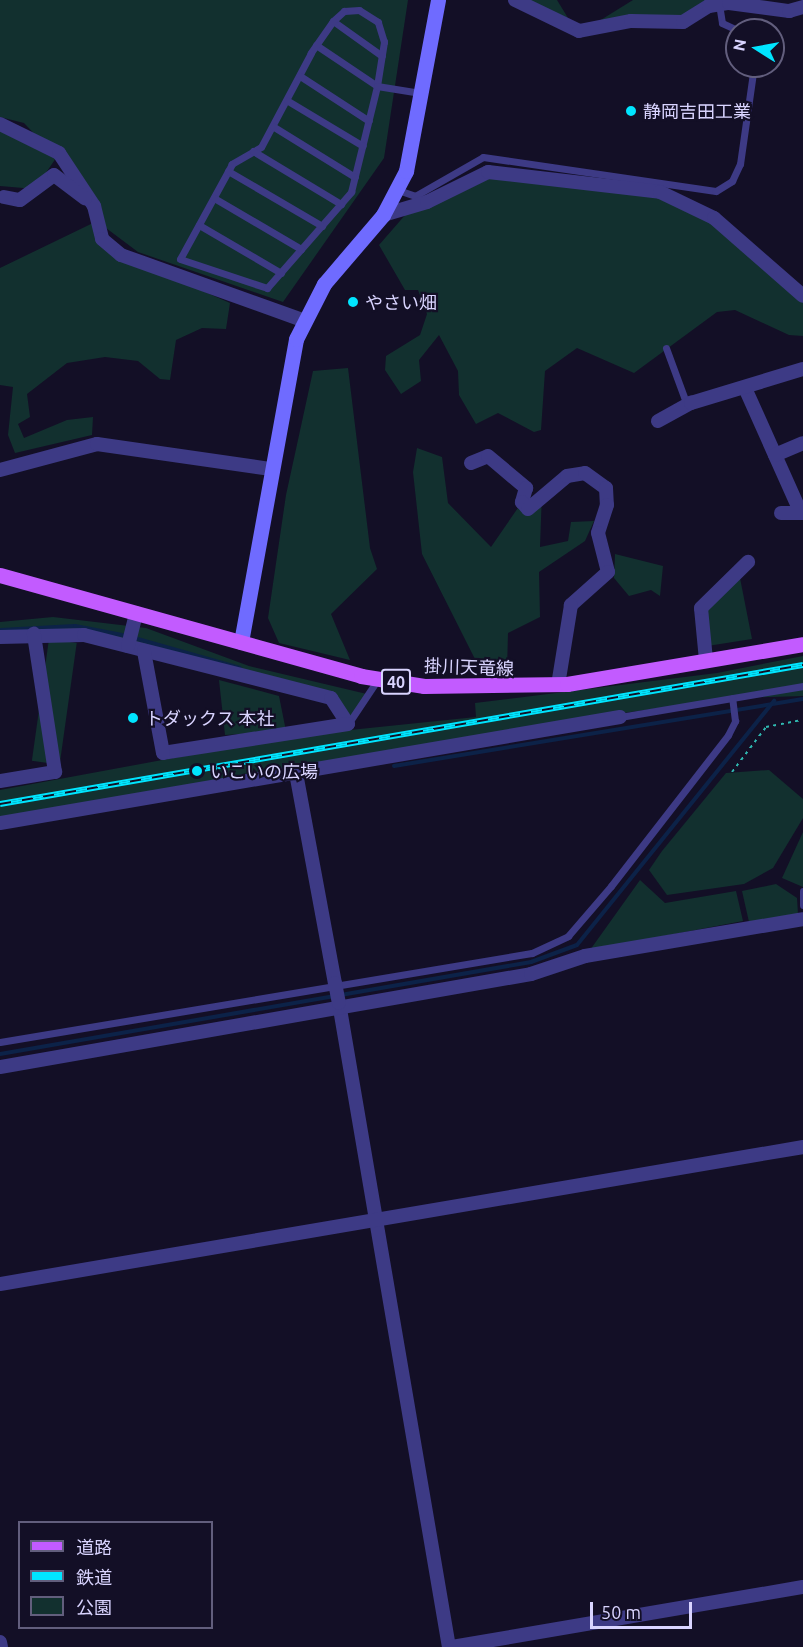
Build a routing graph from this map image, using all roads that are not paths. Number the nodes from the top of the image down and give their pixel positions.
1 (438, 0) edge
2 (515, 0) edge
3 (719, 2) edge
4 (803, 7) edge
5 (333, 21) junction
6 (725, 24) edge
7 (316, 45) junction
8 (382, 56) junction
9 (300, 76) junction
10 (752, 78) edge
11 (377, 86) junction
12 (422, 93) junction
13 (288, 101) junction
14 (369, 121) junction
15 (0, 124) edge
16 (274, 127) junction
17 (363, 146) junction
18 (253, 151) junction
19 (228, 171) junction
20 (355, 177) junction
21 (398, 190) junction
22 (4, 197) dead end
23 (214, 198) junction
24 (341, 204) junction
25 (94, 206) junction
26 (383, 215) junction
27 (199, 225) junction
28 (322, 226) junction
29 (301, 249) junction
30 (281, 273) junction
31 (803, 296) edge
32 (303, 320) junction
33 (666, 348) dead end
34 (803, 369) edge
35 (745, 388) junction
36 (687, 405) junction
37 (658, 421) dead end
38 (803, 443) edge
39 (775, 455) junction
40 (471, 463) dead end
41 (271, 469) junction
42 (0, 470) edge
43 (781, 513) dead end
44 (802, 513) edge
45 (748, 562) dead end
46 (0, 575) edge
47 (694, 604) dead end
48 (134, 619) junction
49 (34, 634) junction
50 (0, 637) edge
51 (241, 642) junction
52 (803, 644) edge
53 (128, 645) junction
54 (144, 651) junction
55 (701, 661) junction
56 (378, 679) junction
57 (558, 685) junction
58 (803, 686) edge
59 (733, 702) junction
60 (620, 717) joint
61 (348, 724) junction
62 (296, 772) junction
63 (0, 781) edge
64 (0, 823) edge
65 (803, 891) edge
66 (803, 905) edge
67 (803, 919) edge
68 (336, 985) junction
69 (339, 1005) junction
70 (0, 1042) edge
71 (0, 1067) edge
72 (803, 1147) edge
73 (376, 1221) junction
74 (0, 1284) edge
75 (803, 1587) edge
76 (0, 1642) edge
77 (1, 1647) edge
78 (451, 1647) edge

1 - 12 street
2 - 3 street
3 - 4 street
3 - 6 lane
5 - 7 lane
5 - 8 lane
5 - 8 lane
7 - 9 lane
7 - 11 lane
8 - 11 lane
9 - 13 lane
9 - 14 lane
10 - 21 lane
11 - 12 lane
11 - 14 lane
12 - 21 street
13 - 16 lane
13 - 17 lane
14 - 17 lane
15 - 25 street
16 - 18 lane
16 - 20 lane
17 - 20 lane
18 - 19 lane
18 - 24 lane
19 - 23 lane
19 - 28 lane
20 - 24 lane
21 - 26 street
22 - 25 street
23 - 27 lane
23 - 29 lane
24 - 28 lane
25 - 32 street
26 - 31 street
26 - 32 street
27 - 30 lane
27 - 30 lane
28 - 29 lane
29 - 30 lane
32 - 41 street
33 - 36 lane
34 - 35 street
35 - 36 street
35 - 39 street
36 - 37 street
38 - 39 street
39 - 44 street
40 - 57 street
41 - 42 street
41 - 51 street
43 - 44 street
45 - 55 street
46 - 48 main road, 掛川天竜線 / 40
47 - 55 street
48 - 51 main road, 掛川天竜線 / 40
48 - 53 street
49 - 50 street
49 - 53 street
49 - 63 street
51 - 56 main road, 掛川天竜線 / 40
52 - 55 main road, 掛川天竜線 / 40
53 - 54 street
54 - 61 street
54 - 61 street
55 - 57 main road, 掛川天竜線 / 40
56 - 57 main road, 掛川天竜線 / 40
56 - 61 lane
58 - 59 lane
59 - 60 lane
59 - 68 lane
60 - 62 street
62 - 64 street
62 - 68 street
65 - 66 lane
67 - 69 street
68 - 69 street, bridge
68 - 70 lane
69 - 71 street
69 - 73 street
72 - 73 street
73 - 74 street
73 - 78 street
75 - 78 street
76 - 77 street

